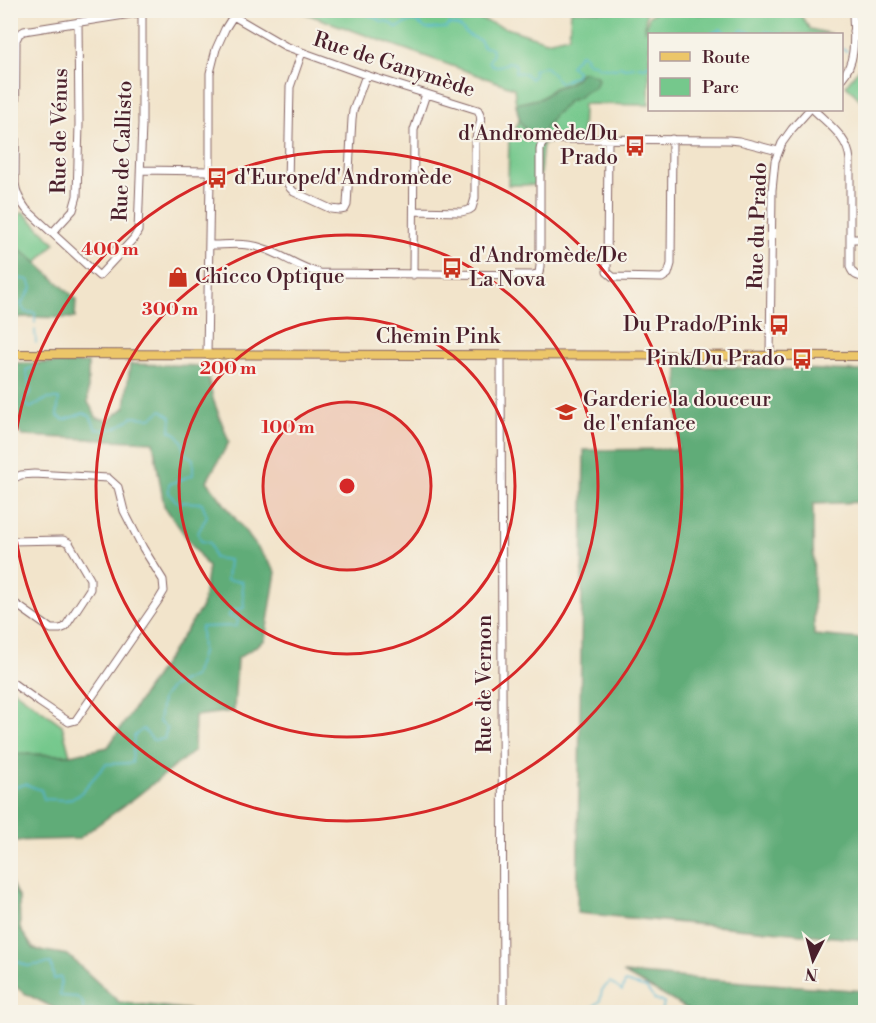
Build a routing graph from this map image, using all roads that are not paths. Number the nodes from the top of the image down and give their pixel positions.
1 (156, 10) edge
2 (223, 10) edge
3 (853, 10) edge
4 (142, 13) junction
5 (235, 13) edge
6 (78, 22) junction
7 (853, 31) junction
8 (866, 31) edge
9 (302, 52) junction
10 (366, 75) junction
11 (843, 77) edge
12 (426, 94) junction
13 (808, 111) edge
14 (815, 111) edge
15 (672, 139) junction
16 (608, 140) junction
17 (778, 151) junction
18 (141, 170) junction
19 (209, 171) junction
20 (414, 211) junction
21 (52, 233) junction
22 (850, 239) junction
23 (866, 239) edge
24 (209, 245) junction
25 (413, 275) junction
26 (866, 277) edge
27 (10, 354) edge
28 (207, 354) junction
29 (770, 355) junction
30 (501, 356) junction
31 (866, 356) edge
32 (10, 480) edge
33 (10, 541) edge
34 (10, 600) edge
35 (10, 681) edge
36 (503, 1012) edge

1 - 4 street
2 - 5 street, Rue de Ganymède
3 - 7 street
4 - 6 street
4 - 18 street, Rue de Callisto
5 - 9 street, Rue de Ganymède
5 - 19 street
6 - 21 street, Rue de Vénus
6 - 21 street
7 - 8 street
7 - 11 street
9 - 10 street, Rue de Ganymède
9 - 10 street
10 - 12 street, Rue de Ganymède
12 - 20 street
12 - 20 street, Rue de Ganymède
13 - 17 street, Rue du Prado
14 - 22 street
15 - 16 street
15 - 16 street
15 - 17 street
16 - 25 street
17 - 29 street, Rue du Prado
18 - 19 street
18 - 21 street, Rue de Callisto
19 - 24 street
20 - 25 street
22 - 23 street
22 - 26 street
24 - 25 street
24 - 28 street
27 - 28 main road, Chemin Pink
28 - 30 main road, Chemin Pink
29 - 30 main road, Chemin Pink
29 - 31 main road, Chemin Pink
30 - 36 street, Rue de Vernon
32 - 35 street
33 - 34 street

